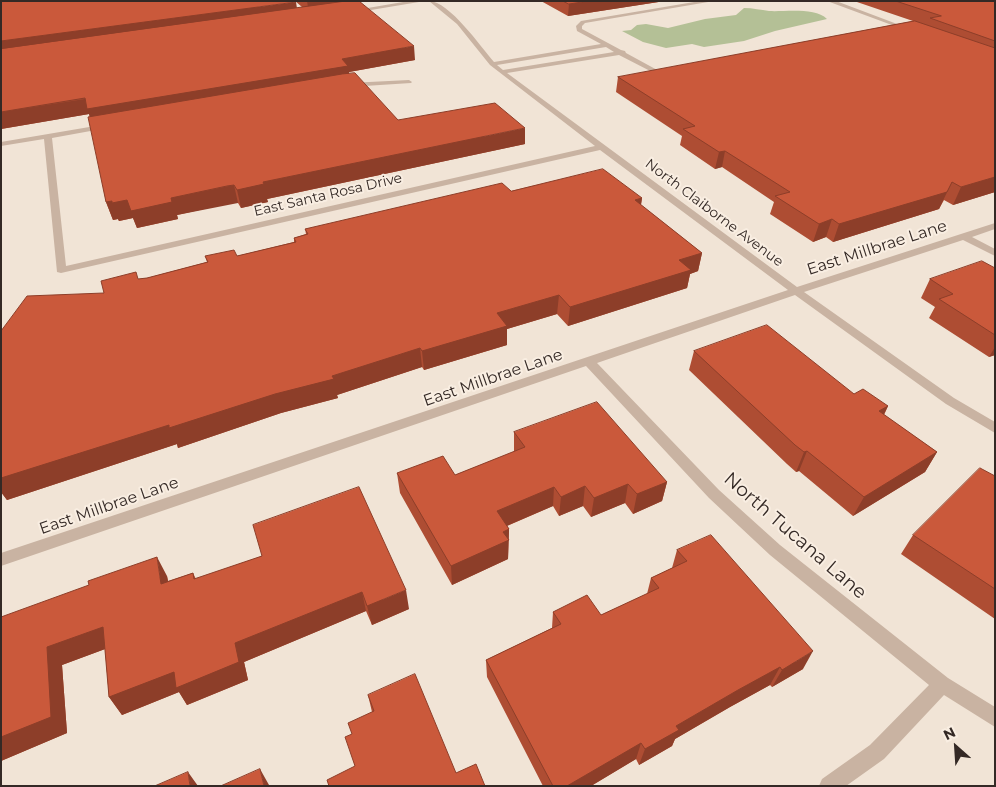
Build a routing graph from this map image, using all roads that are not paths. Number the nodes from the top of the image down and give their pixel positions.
1 (422, 1) edge
2 (432, 1) edge
3 (711, 1) edge
4 (830, 1) edge
5 (345, 12) edge
6 (896, 25) junction
7 (879, 29) edge
8 (914, 32) edge
9 (608, 45) junction
10 (623, 52) junction
11 (492, 64) junction
12 (674, 70) edge
13 (502, 72) junction
14 (409, 82) dead end
15 (344, 85) edge
16 (117, 124) edge
17 (48, 136) junction
18 (1, 144) edge
19 (602, 147) junction
20 (995, 226) edge
21 (964, 236) junction
22 (995, 253) edge
23 (796, 291) junction
24 (589, 362) junction
25 (995, 428) edge
26 (1, 560) edge
27 (942, 684) junction
28 (995, 718) edge
29 (829, 786) edge

1 - 5 street
2 - 11 street, North Claiborne Avenue
3 - 9 street
4 - 6 street
6 - 7 street
6 - 8 street
9 - 10 street
9 - 11 street
10 - 12 street
10 - 13 street
11 - 13 street, North Claiborne Avenue
13 - 19 street, North Claiborne Avenue
14 - 15 street
16 - 17 street
17 - 18 street
17 - 19 street, East Santa Rosa Drive
19 - 23 street, North Claiborne Avenue
20 - 21 street, East Millbrae Lane
21 - 22 street
21 - 23 street, East Millbrae Lane
23 - 24 street, East Millbrae Lane
23 - 25 street, North Claiborne Avenue
24 - 26 street, East Millbrae Lane
24 - 27 street, North Tucana Lane
27 - 28 street, North Tucana Lane
27 - 29 street

